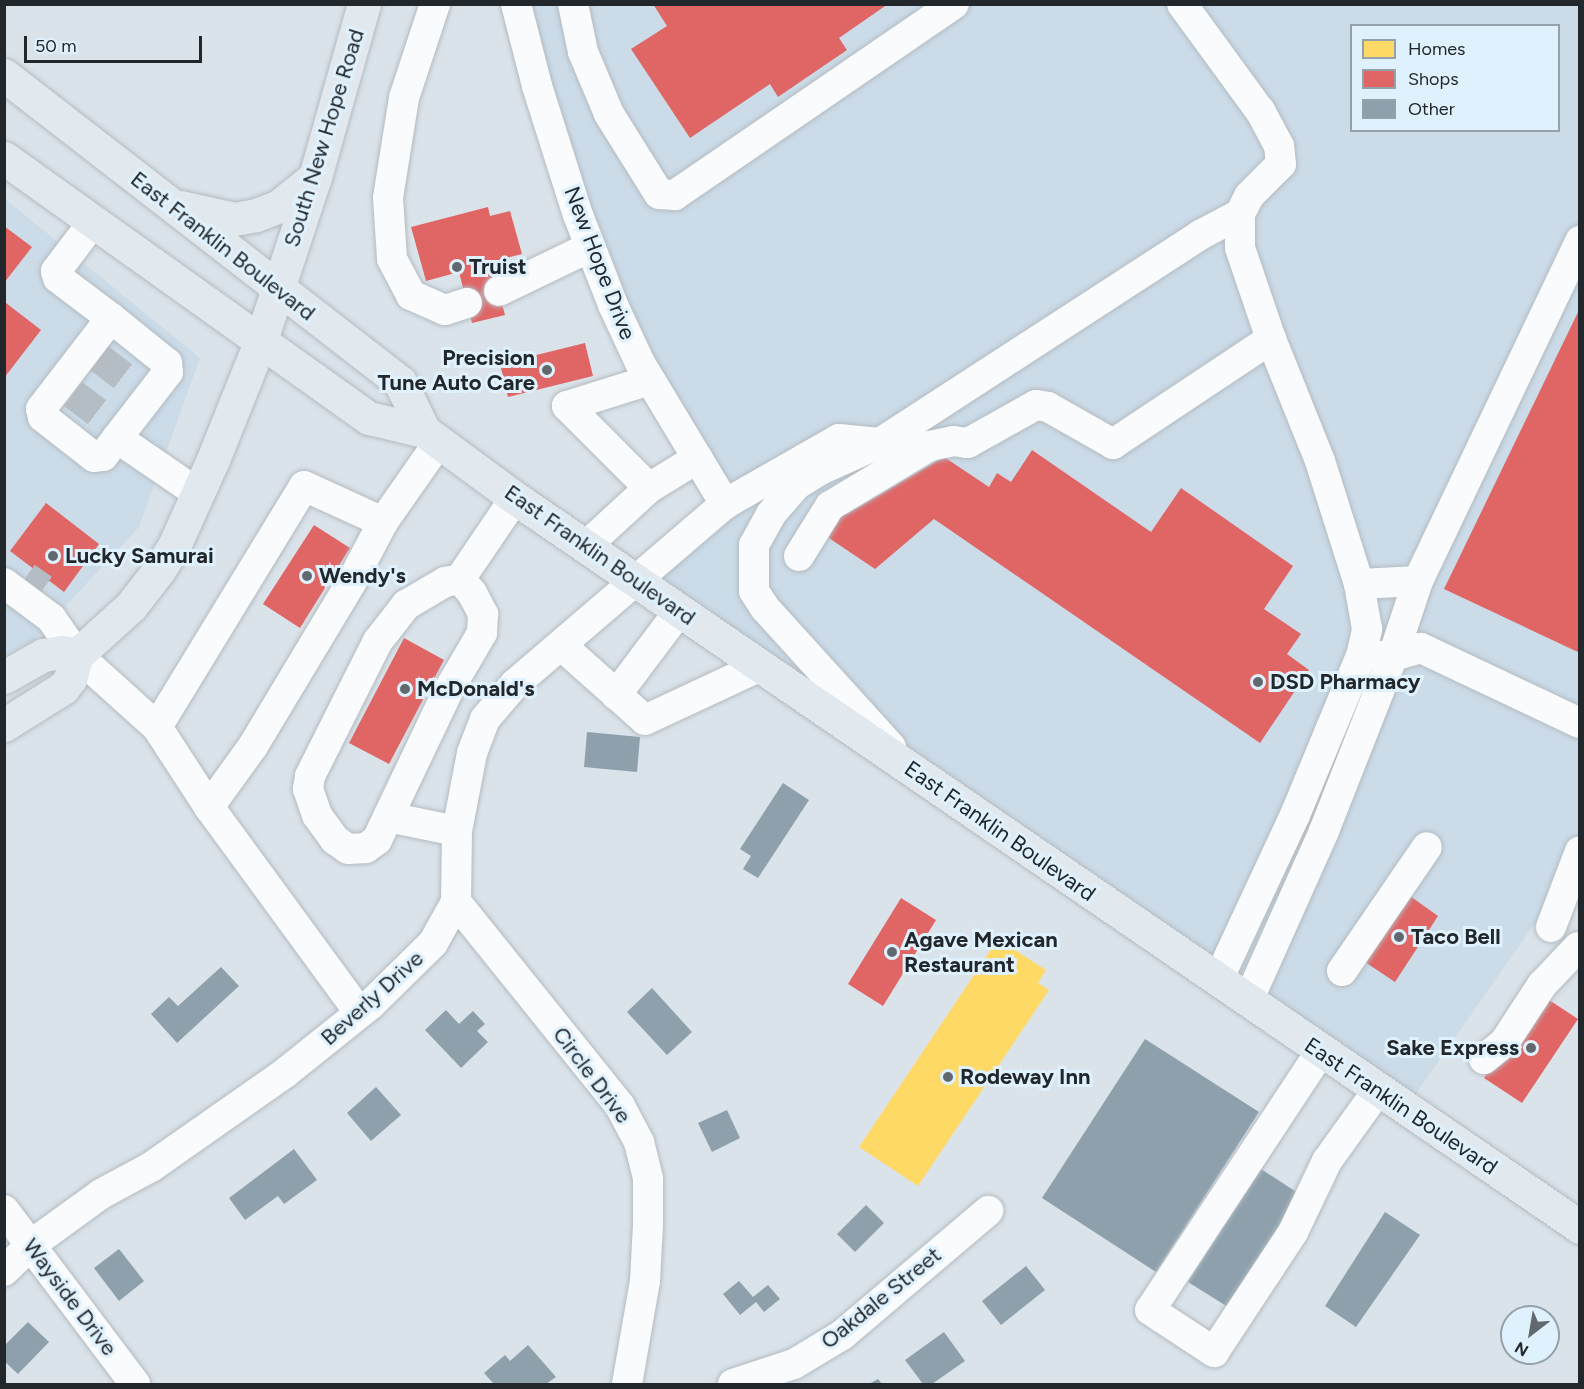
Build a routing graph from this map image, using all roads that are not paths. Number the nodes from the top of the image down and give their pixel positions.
1 (364, 4) edge
2 (516, 4) edge
3 (573, 4) edge
4 (954, 4) edge
5 (1182, 4) edge
6 (431, 16) edge
7 (4, 75) edge
8 (4, 158) edge
9 (315, 177) junction
10 (167, 204) junction
11 (1240, 214) junction
12 (94, 221) junction
13 (1580, 241) edge
14 (590, 247) junction
15 (278, 289) junction
16 (499, 291) dead end
17 (467, 303) dead end
18 (111, 318) junction
19 (1271, 339) junction
20 (261, 340) junction
21 (650, 380) junction
22 (115, 429) junction
23 (432, 437) junction
24 (880, 443) junction
25 (698, 458) junction
26 (649, 488) junction
27 (199, 494) junction
28 (515, 498) junction
29 (725, 504) junction
30 (383, 522) junction
31 (586, 546) junction
32 (799, 556) dead end
33 (19, 578) tunnel mouth
34 (460, 579) junction
35 (636, 580) junction
36 (1418, 581) junction
37 (1359, 584) junction
38 (680, 610) junction
39 (562, 646) junction
40 (77, 655) junction
41 (1362, 656) junction
42 (1394, 656) junction
43 (761, 666) junction
44 (4, 677) edge
45 (1348, 687) junction
46 (616, 694) junction
47 (1377, 695) junction
48 (1580, 723) edge
49 (4, 725) edge
50 (157, 727) junction
51 (912, 770) junction
52 (209, 807) junction
53 (1295, 815) junction
54 (388, 817) junction
55 (457, 831) junction
56 (1324, 831) junction
57 (1427, 846) dead end
58 (1580, 851) edge
59 (456, 902) junction
60 (1551, 927) dead end
61 (1578, 946) dead end
62 (1342, 971) dead end
63 (1218, 980) junction
64 (1248, 1001) junction
65 (360, 1013) junction
66 (1321, 1051) junction
67 (1484, 1059) dead end
68 (1378, 1089) junction
69 (4, 1210) edge
70 (988, 1211) dead end
71 (1580, 1227) edge
72 (32, 1244) junction
73 (4, 1271) edge
74 (135, 1384) edge
75 (627, 1384) edge
76 (733, 1384) edge

1 - 9 main road, South New Hope Road
2 - 14 street, New Hope Drive
3 - 4 street
5 - 11 street
6 - 17 street
7 - 10 main road, East Franklin Boulevard
8 - 12 main road, East Franklin Boulevard
9 - 10 main road
9 - 15 main road, South New Hope Road
10 - 15 main road, East Franklin Boulevard
11 - 19 street
11 - 24 street
12 - 18 street
12 - 20 main road, East Franklin Boulevard
13 - 36 street
14 - 16 street
14 - 21 street, New Hope Drive
15 - 20 main road, South New Hope Road
15 - 23 main road, East Franklin Boulevard
18 - 22 street
18 - 22 street
19 - 32 street
19 - 37 street
20 - 23 main road, East Franklin Boulevard
20 - 27 main road, South New Hope Road
21 - 25 street, New Hope Drive
21 - 26 street
22 - 27 street
23 - 28 main road, East Franklin Boulevard
23 - 30 street
24 - 29 street, Beverly Drive
24 - 51 street
25 - 26 street
25 - 29 street, New Hope Drive
26 - 31 street
27 - 40 main road, South New Hope Road
28 - 31 main road, East Franklin Boulevard
28 - 34 street
29 - 35 street, Beverly Drive
30 - 50 street
30 - 52 street
31 - 35 main road, East Franklin Boulevard
33 - 40 street
34 - 54 street
34 - 54 street
35 - 38 main road, East Franklin Boulevard
35 - 39 street, Beverly Drive
36 - 37 street
36 - 42 street
37 - 41 street
38 - 43 main road, East Franklin Boulevard
38 - 46 street
39 - 46 street
39 - 55 street, Beverly Drive
40 - 44 main road
40 - 49 main road
40 - 50 street
41 - 42 street
41 - 45 street
42 - 47 street
42 - 48 street
43 - 46 street
43 - 51 main road, East Franklin Boulevard
45 - 47 street
45 - 53 street
47 - 56 street
50 - 52 street
51 - 63 main road, East Franklin Boulevard
52 - 65 street
53 - 56 street
53 - 63 street
54 - 55 street
55 - 59 street, Beverly Drive
56 - 64 street
57 - 62 street
58 - 60 street
59 - 65 street, Beverly Drive
59 - 75 street, Circle Drive
61 - 67 street
63 - 64 main road, East Franklin Boulevard
64 - 66 main road, East Franklin Boulevard
65 - 72 street, Beverly Drive
66 - 68 main road, East Franklin Boulevard
66 - 68 street
68 - 71 main road, East Franklin Boulevard
69 - 72 street, Wayside Drive
70 - 76 street, Oakdale Street
72 - 73 street, Beverly Drive
72 - 74 street, Wayside Drive

